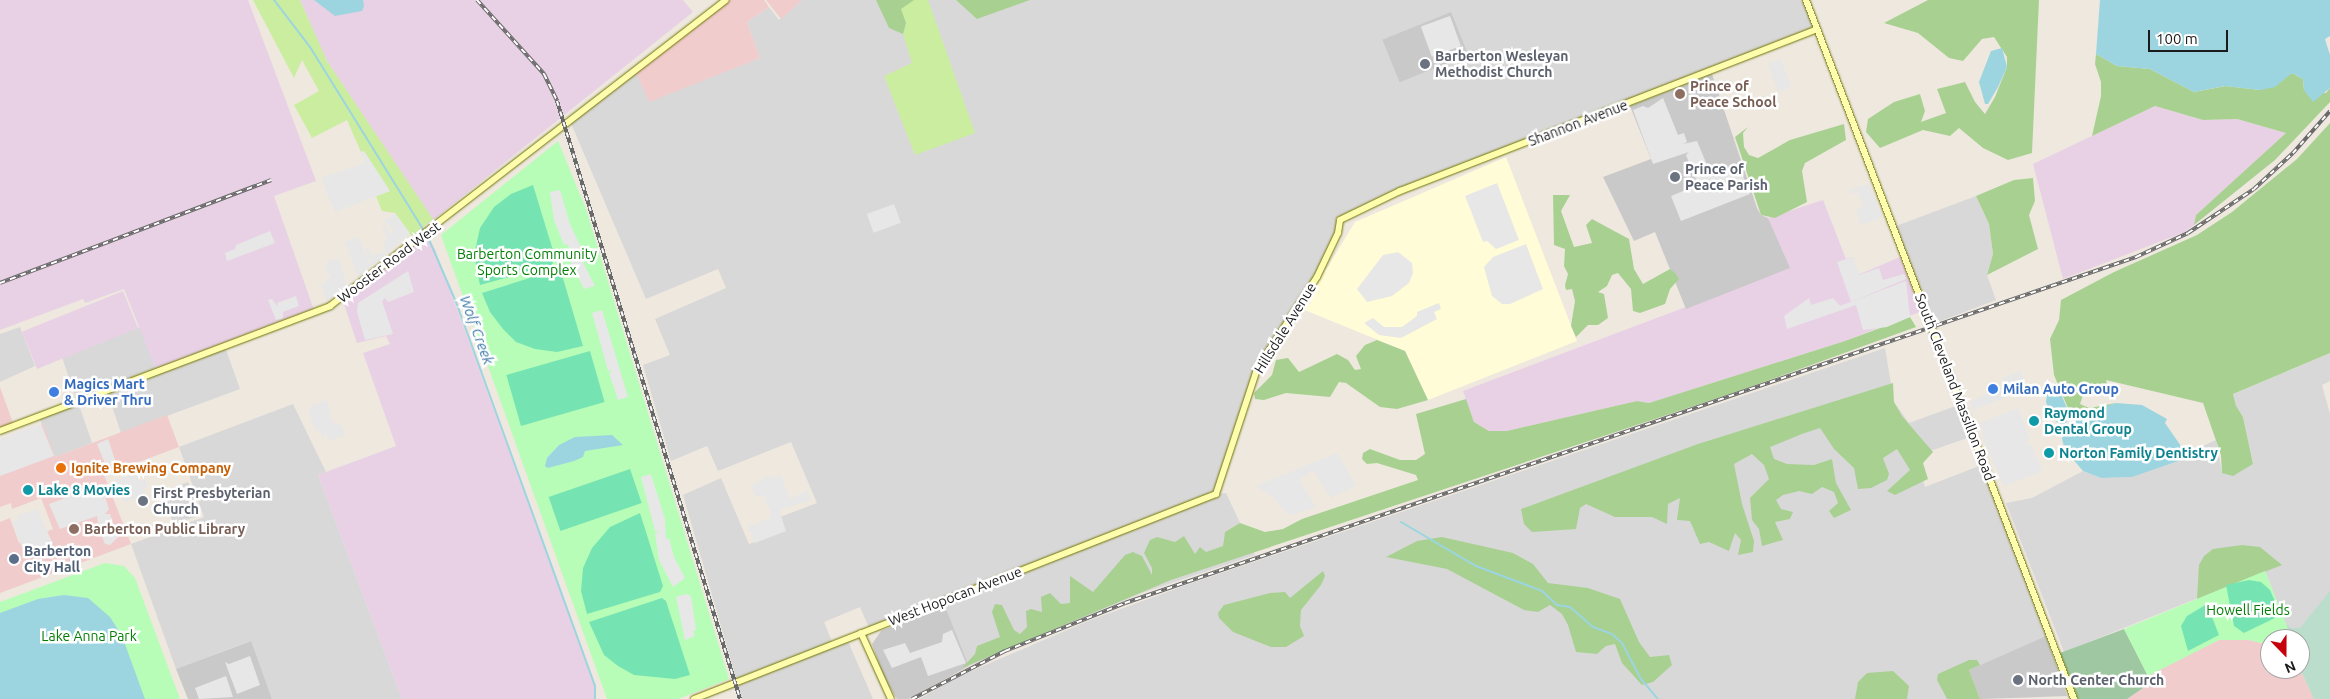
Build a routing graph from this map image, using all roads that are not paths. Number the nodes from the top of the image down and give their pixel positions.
1 (726, 0) edge
2 (1806, 0) edge
3 (1818, 29) junction
4 (1340, 220) joint
5 (0, 431) edge
6 (1216, 494) joint
7 (861, 633) junction
8 (694, 699) edge
9 (891, 699) edge
10 (2074, 699) edge

1 - 5 main road, Wooster Road West
2 - 3 main road, South Cleveland Massillon Road
3 - 4 main road, Shannon Avenue
3 - 10 main road, South Cleveland Massillon Road
4 - 6 main road, Hillsdale Avenue
6 - 7 main road, West Hopocan Avenue
7 - 8 main road, West Hopocan Avenue
7 - 9 main road

